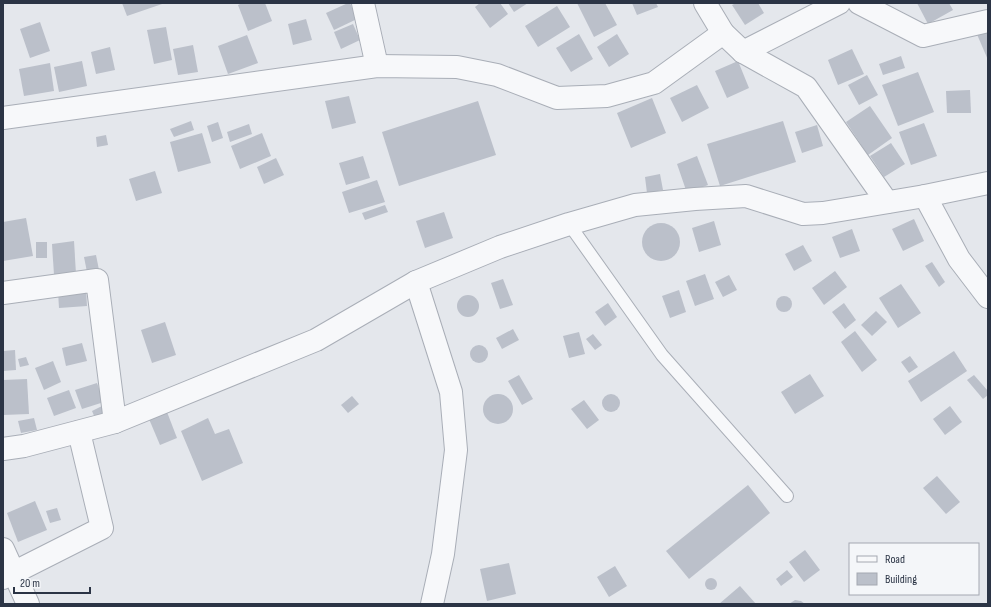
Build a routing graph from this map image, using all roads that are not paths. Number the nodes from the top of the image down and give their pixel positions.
1 (363, 3) edge
2 (706, 3) edge
3 (839, 3) edge
4 (859, 3) edge
5 (988, 21) edge
6 (723, 33) junction
7 (743, 52) junction
8 (377, 66) junction
9 (3, 118) edge
10 (988, 183) edge
11 (925, 196) junction
12 (887, 202) junction
13 (569, 224) junction
14 (416, 282) junction
15 (3, 293) edge
16 (988, 298) edge
17 (115, 422) junction
18 (78, 432) junction
19 (3, 450) edge
20 (787, 496) dead end
21 (3, 549) edge
22 (9, 575) edge
23 (28, 604) edge
24 (432, 604) edge

1 - 8 street
2 - 6 street
3 - 7 street
4 - 5 street
6 - 7 street
6 - 8 street
7 - 12 street
8 - 9 street
10 - 11 street
11 - 12 street
11 - 16 street
12 - 13 street
13 - 14 street
13 - 20 lane
14 - 17 street
14 - 24 street
15 - 17 street
17 - 18 street
18 - 19 street
18 - 22 street
21 - 22 street
22 - 23 street

